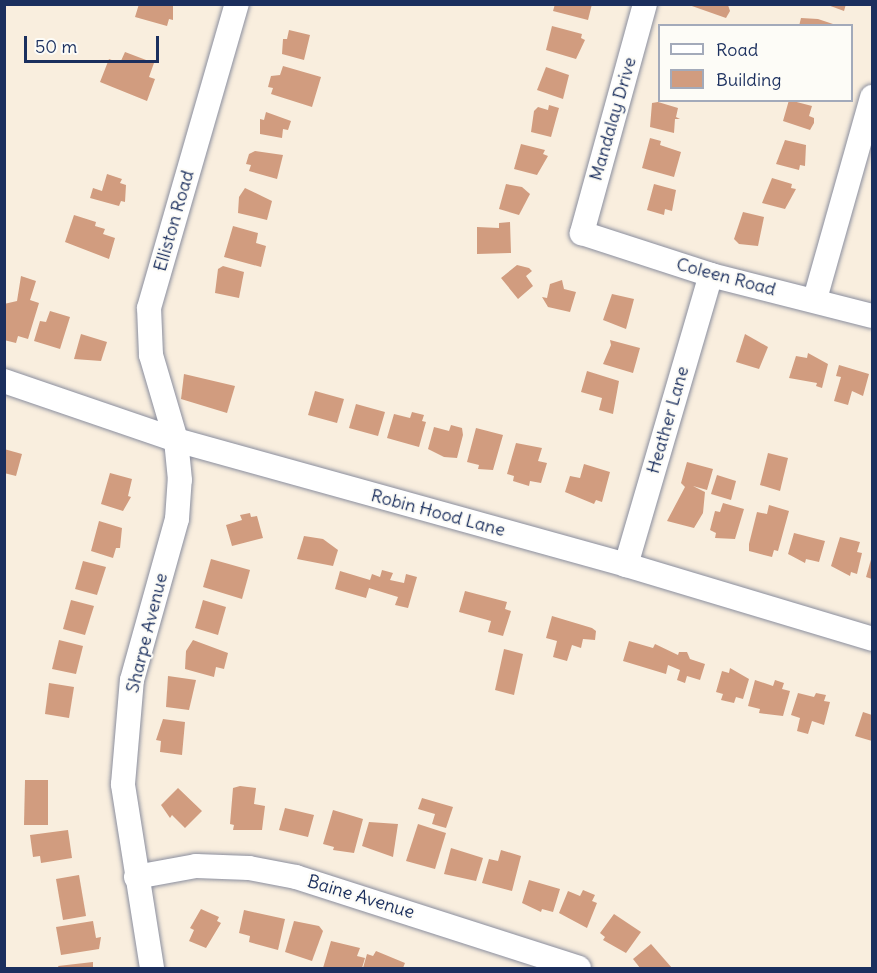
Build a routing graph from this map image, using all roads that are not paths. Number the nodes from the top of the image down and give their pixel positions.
1 (237, 4) edge
2 (645, 4) edge
3 (873, 97) edge
4 (582, 233) joint
5 (711, 275) junction
6 (815, 299) junction
7 (873, 316) edge
8 (4, 381) edge
9 (176, 440) junction
10 (626, 565) junction
11 (873, 639) edge
12 (136, 878) junction
13 (152, 969) edge
14 (579, 969) edge

1 - 9 street, Elliston Road
2 - 4 street, Mandalay Drive
3 - 6 street
4 - 5 street, Coleen Road
5 - 6 street, Coleen Road
5 - 10 street, Heather Lane
6 - 7 street, Coleen Road
8 - 9 street, Robin Hood Lane
9 - 10 street, Robin Hood Lane
9 - 12 street, Sharpe Avenue
10 - 11 street, Robin Hood Lane
12 - 13 street, Sharpe Avenue
12 - 14 street, Baine Avenue

